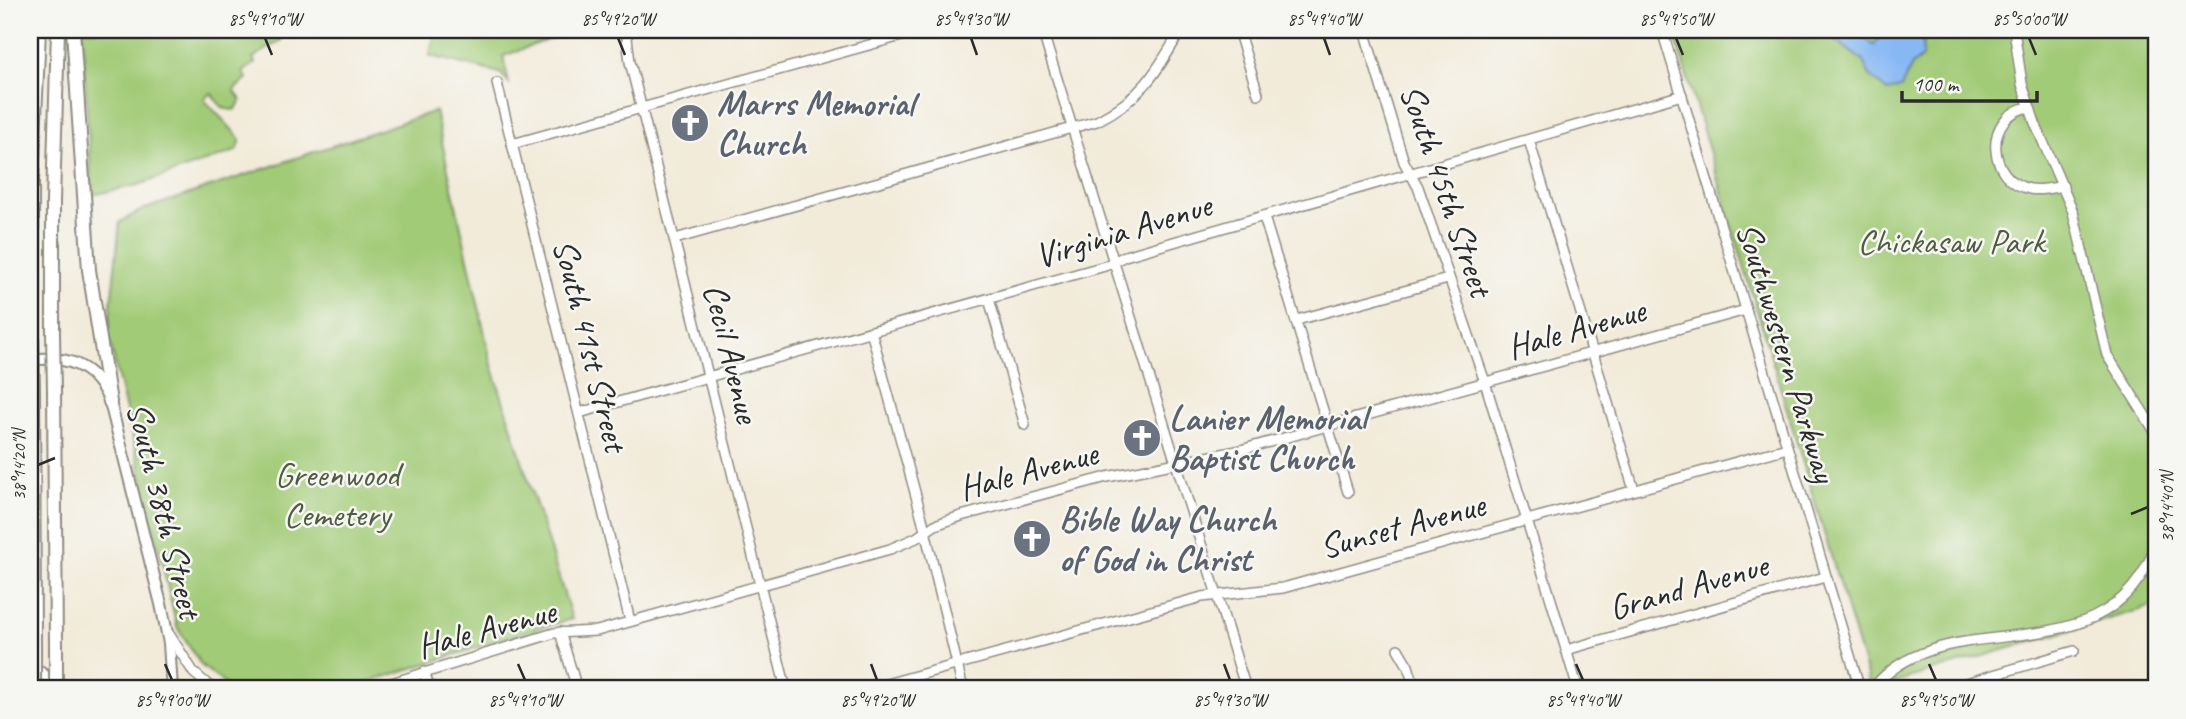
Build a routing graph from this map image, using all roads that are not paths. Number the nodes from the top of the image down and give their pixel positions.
1 (39, 30) edge
2 (58, 30) edge
3 (73, 30) edge
4 (625, 30) edge
5 (922, 30) edge
6 (1042, 30) edge
7 (1181, 30) edge
8 (1238, 30) edge
9 (1364, 30) edge
10 (1662, 30) edge
11 (2014, 30) edge
12 (497, 83) dead end
13 (1258, 94) dead end
14 (1682, 96) junction
15 (643, 107) junction
16 (2029, 107) junction
17 (1073, 129) junction
18 (1529, 140) junction
19 (512, 144) junction
20 (1410, 173) junction
21 (2063, 187) junction
22 (1264, 217) junction
23 (675, 239) junction
24 (1114, 262) junction
25 (1448, 279) junction
26 (989, 299) junction
27 (1746, 310) junction
28 (1297, 320) junction
29 (871, 331) junction
30 (1592, 352) junction
31 (30, 360) edge
32 (709, 376) junction
33 (1485, 382) junction
34 (110, 402) junction
35 (579, 414) junction
36 (1025, 425) dead end
37 (1329, 426) junction
38 (2156, 433) edge
39 (1787, 448) junction
40 (1177, 464) junction
41 (1634, 490) junction
42 (1348, 492) dead end
43 (1526, 520) junction
44 (925, 532) junction
45 (2156, 544) edge
46 (1825, 577) junction
47 (761, 584) junction
48 (1217, 596) junction
49 (630, 621) junction
50 (166, 630) junction
51 (560, 632) junction
52 (1398, 649) dead end
53 (1566, 650) junction
54 (2074, 651) dead end
55 (957, 664) junction
56 (30, 665) edge
57 (424, 673) junction
58 (34, 689) edge
59 (56, 689) edge
60 (64, 689) edge
61 (169, 689) edge
62 (213, 689) edge
63 (372, 689) edge
64 (430, 689) edge
65 (578, 689) edge
66 (786, 689) edge
67 (868, 689) edge
68 (963, 689) edge
69 (1246, 689) edge
70 (1415, 689) edge
71 (1578, 689) edge
72 (1860, 689) edge
73 (1872, 689) edge
74 (1946, 689) edge

1 - 58 highway, bridge
2 - 59 highway, bridge
3 - 34 highway
4 - 15 street, Cecil Avenue
5 - 15 street
6 - 17 street
7 - 17 street
8 - 13 street
9 - 20 street, South 45th Street
10 - 14 street, Southwestern Parkway
11 - 16 street
12 - 19 street, South 41st Street
14 - 18 street, Virginia Avenue
14 - 27 street, Southwestern Parkway
15 - 19 street
15 - 23 street, Cecil Avenue
16 - 21 street
16 - 21 street
17 - 23 street
17 - 24 street
18 - 20 street, Virginia Avenue
18 - 30 street
19 - 35 street, South 41st Street
20 - 22 street, Virginia Avenue
20 - 25 street, South 45th Street
21 - 38 street
22 - 24 street, Virginia Avenue
22 - 28 street
23 - 32 street, Cecil Avenue
24 - 26 street, Virginia Avenue
24 - 40 street
25 - 28 street
25 - 33 street, South 45th Street
26 - 29 street, Virginia Avenue
26 - 36 street
27 - 30 street, Hale Avenue
27 - 39 street, Southwestern Parkway
28 - 37 street
29 - 32 street, Virginia Avenue
29 - 44 street
30 - 33 street, Hale Avenue
30 - 41 street
31 - 34 main road, South 38th Street
32 - 35 street, Virginia Avenue
32 - 47 street, Cecil Avenue
33 - 37 street, Hale Avenue
33 - 43 street, South 45th Street
34 - 50 main road, South 38th Street
35 - 49 street, South 41st Street
37 - 40 street, Hale Avenue
37 - 42 street
39 - 41 street, Sunset Avenue
39 - 46 street, Southwestern Parkway
40 - 44 street, Hale Avenue
40 - 48 street
41 - 43 street, Sunset Avenue
43 - 48 street, Sunset Avenue
43 - 53 street, South 45th Street
44 - 47 street, Hale Avenue
44 - 55 street
45 - 73 street
46 - 53 street, Grand Avenue
46 - 72 street, Southwestern Parkway
47 - 49 street, Hale Avenue
47 - 66 street, Cecil Avenue
48 - 55 street, Sunset Avenue
48 - 69 street
49 - 51 street, Hale Avenue
50 - 61 main road, South 38th Street
50 - 62 street
51 - 57 street, Hale Avenue
51 - 65 street
52 - 70 street
53 - 71 street, South 45th Street
54 - 74 street
55 - 67 street, Sunset Avenue
55 - 68 street
56 - 60 main road
57 - 63 street, Hale Avenue
57 - 64 street

